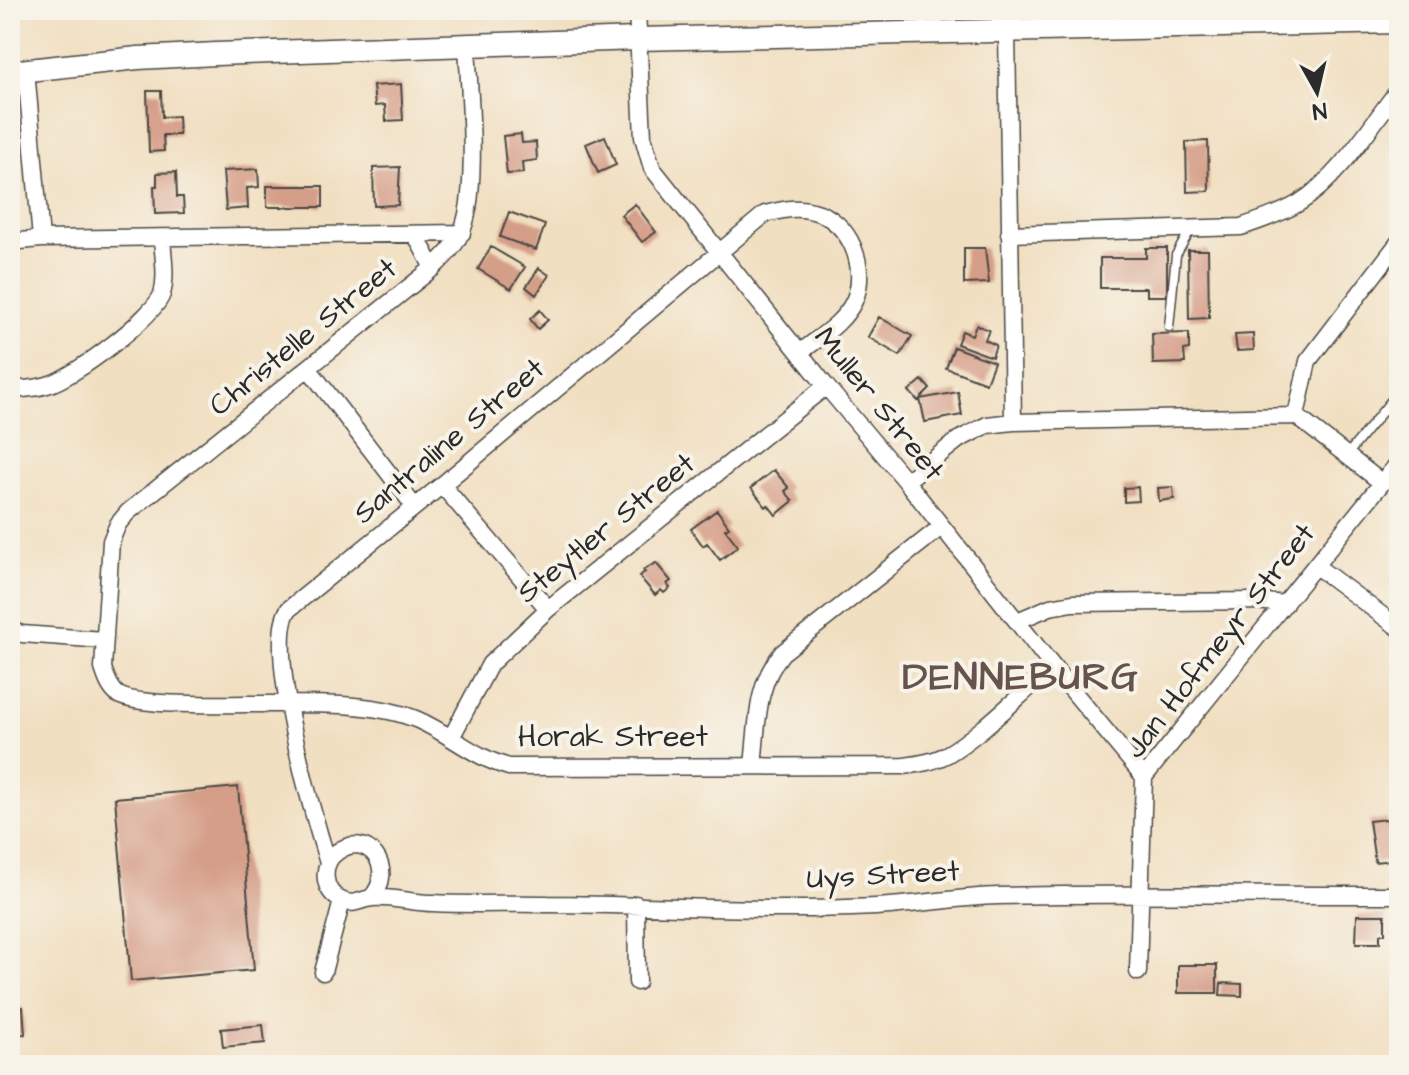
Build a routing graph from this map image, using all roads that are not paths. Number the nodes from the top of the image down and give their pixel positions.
1 (637, 10) edge
2 (1399, 22) edge
3 (1007, 31) junction
4 (637, 39) junction
5 (467, 45) junction
6 (18, 71) edge
7 (1399, 89) edge
8 (1191, 229) junction
9 (462, 233) junction
10 (415, 234) junction
11 (1009, 234) junction
12 (162, 238) junction
13 (41, 239) junction
14 (10, 242) edge
15 (1399, 242) edge
16 (719, 252) junction
17 (433, 268) junction
18 (1169, 327) dead end
19 (801, 352) junction
20 (309, 369) junction
21 (826, 386) junction
22 (10, 390) edge
23 (1399, 391) edge
24 (1296, 416) junction
25 (1013, 422) junction
26 (1347, 455) junction
27 (1399, 462) edge
28 (906, 481) junction
29 (1381, 482) junction
30 (442, 485) junction
31 (414, 506) junction
32 (941, 527) junction
33 (1316, 566) junction
34 (1285, 604) junction
35 (548, 609) junction
36 (1017, 621) junction
37 (1399, 628) edge
38 (10, 630) edge
39 (104, 640) junction
40 (1053, 667) junction
41 (286, 704) junction
42 (451, 738) junction
43 (753, 765) junction
44 (1144, 777) junction
45 (328, 863) junction
46 (1399, 895) edge
47 (1140, 896) junction
48 (371, 898) junction
49 (342, 901) junction
50 (636, 904) junction
51 (323, 972) dead end
52 (1138, 972) dead end
53 (637, 982) dead end

1 - 4 street, Muller Street
2 - 3 street
3 - 4 street
3 - 11 street
4 - 5 street
4 - 16 street, Muller Street
5 - 6 street
5 - 9 street, Christelle Street
6 - 13 street
7 - 8 street
8 - 11 street
8 - 18 lane
9 - 10 street
9 - 17 street, Christelle Street
10 - 12 street
10 - 17 street
11 - 25 street
12 - 13 street
12 - 22 street
13 - 14 street
15 - 24 street
16 - 19 street, Muller Street
16 - 19 street
16 - 30 street, Santraline Street
17 - 20 street, Christelle Street
19 - 21 street, Muller Street
20 - 31 street
20 - 39 street, Christelle Street
21 - 28 street, Muller Street
21 - 35 street, Steytler Street
23 - 26 lane
24 - 25 street
24 - 26 street
25 - 28 street
26 - 29 street
27 - 29 street, Jan Hofmeyr Street
28 - 32 street, Muller Street
29 - 33 street, Jan Hofmeyr Street
30 - 31 street, Santraline Street
30 - 35 street
31 - 41 street, Santraline Street
32 - 36 street, Muller Street
32 - 43 street
33 - 34 street, Jan Hofmeyr Street
33 - 37 street
34 - 36 street
34 - 44 street, Jan Hofmeyr Street
35 - 42 street, Steytler Street
36 - 40 street, Muller Street
38 - 39 street
39 - 41 street, Horak Street
40 - 43 street, Horak Street
40 - 44 street, Muller Street
41 - 42 street, Horak Street
41 - 45 street
42 - 43 street, Horak Street
44 - 47 street, Jan Hofmeyr Street
45 - 48 street
45 - 49 street
46 - 47 street, Uys Street
47 - 50 street, Uys Street
47 - 52 street, Jan Hofmeyr Street
48 - 49 street
48 - 50 street, Uys Street
49 - 51 street
50 - 53 street

